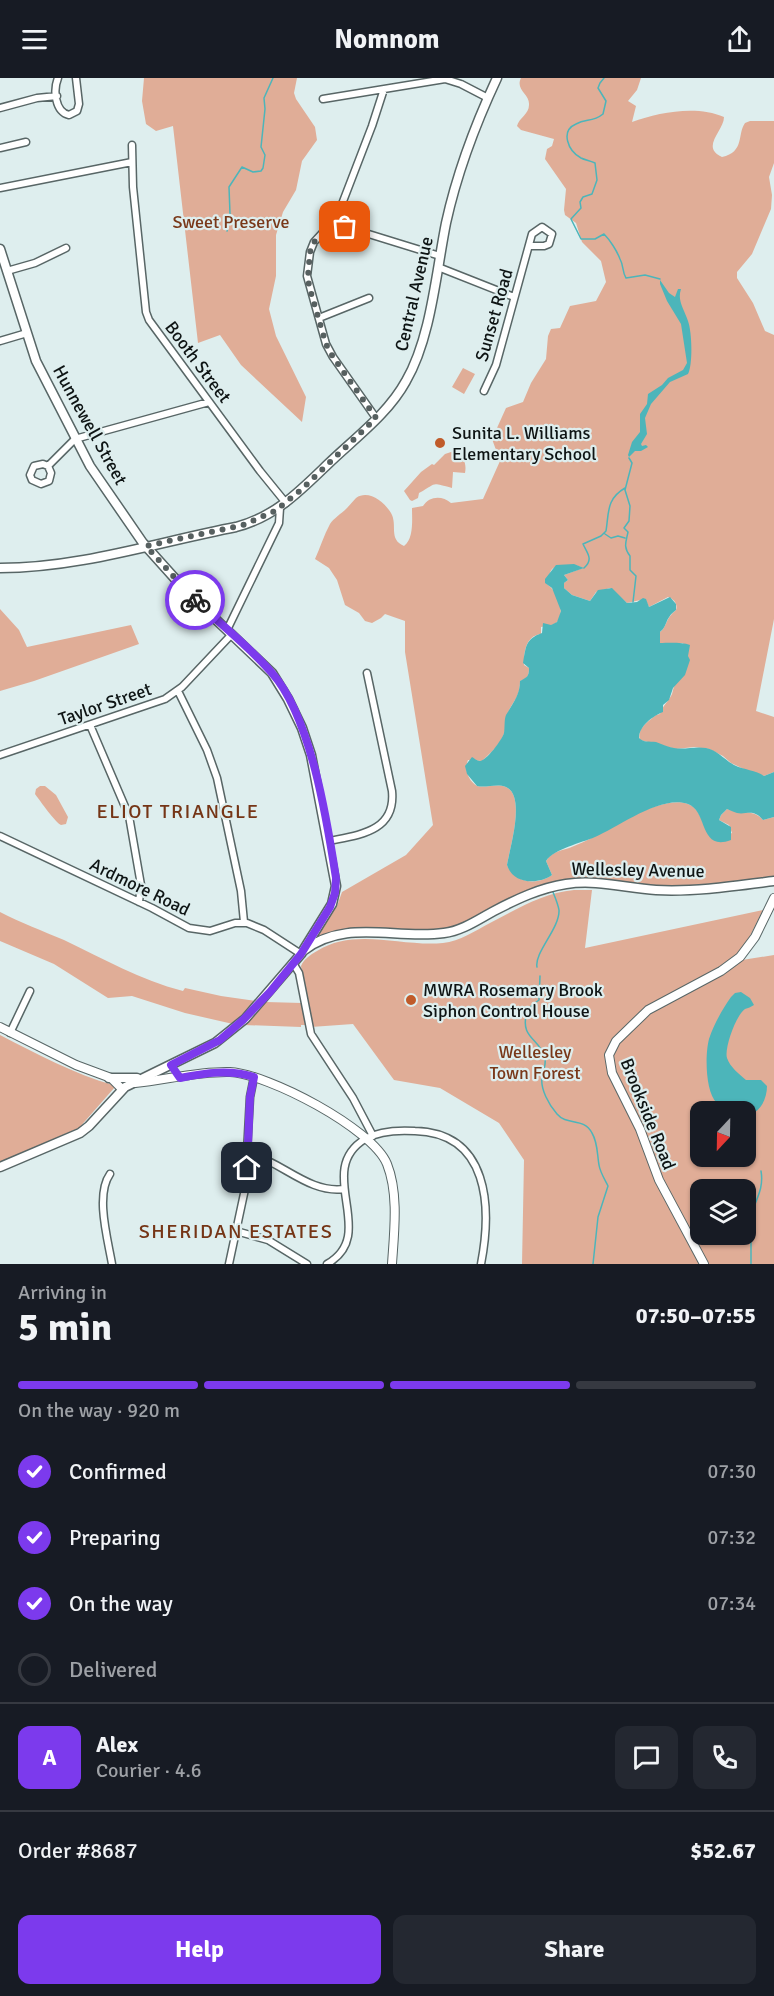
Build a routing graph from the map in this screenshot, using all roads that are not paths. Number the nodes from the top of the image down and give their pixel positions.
1 (58, 78) edge
2 (76, 78) edge
3 (497, 78) edge
4 (384, 89) junction
5 (57, 96) junction
6 (488, 98) junction
7 (323, 99) dead end
8 (0, 108) edge
9 (26, 142) dead end
10 (132, 145) dead end
11 (0, 148) edge
12 (132, 162) junction
13 (0, 188) edge
14 (333, 223) junction
15 (530, 246) dead end
16 (66, 248) dead end
17 (0, 249) edge
18 (440, 256) junction
19 (438, 267) junction
20 (7, 271) junction
21 (514, 297) junction
22 (369, 298) dead end
23 (319, 318) junction
24 (27, 333) junction
25 (0, 341) edge
26 (484, 391) dead end
27 (209, 402) junction
28 (376, 418) junction
29 (75, 439) junction
30 (48, 466) dead end
31 (283, 506) junction
32 (146, 546) junction
33 (0, 568) edge
34 (230, 632) junction
35 (367, 674) dead end
36 (178, 691) junction
37 (90, 725) junction
38 (0, 755) edge
39 (0, 836) edge
40 (329, 841) junction
41 (774, 881) edge
42 (774, 898) edge
43 (139, 902) junction
44 (243, 922) junction
45 (301, 954) junction
46 (294, 963) junction
47 (30, 991) dead end
48 (0, 1028) edge
49 (10, 1032) junction
50 (175, 1063) junction
51 (189, 1076) junction
52 (254, 1077) junction
53 (109, 1078) junction
54 (180, 1078) junction
55 (141, 1079) junction
56 (126, 1086) junction
57 (369, 1137) junction
58 (248, 1153) junction
59 (0, 1167) edge
60 (110, 1174) dead end
61 (345, 1189) junction
62 (236, 1231) junction
63 (112, 1264) edge
64 (229, 1264) edge
65 (307, 1264) edge
66 (327, 1264) edge
67 (392, 1264) edge
68 (481, 1264) edge
69 (704, 1264) edge

1 - 5 street
2 - 5 street
3 - 6 main road, Central Avenue
4 - 6 street
4 - 7 street
4 - 14 street
5 - 8 street
6 - 18 main road, Central Avenue
9 - 11 street
10 - 12 street, Booth Street
12 - 13 street
12 - 27 street, Booth Street
14 - 18 street
14 - 23 street
15 - 21 street, Sunset Road
16 - 20 street
17 - 20 main road, Hunnewell Street
18 - 19 main road, Central Avenue
19 - 21 street
19 - 28 main road, Central Avenue
20 - 24 main road, Hunnewell Street
21 - 26 street, Sunset Road
22 - 23 street
23 - 28 street
24 - 25 street
24 - 29 main road, Hunnewell Street
27 - 29 street
27 - 31 street, Booth Street
28 - 31 main road, Central Avenue
29 - 30 street
29 - 32 main road, Hunnewell Street
31 - 32 main road, Central Avenue
31 - 34 street, Taylor Street
32 - 33 main road, Central Avenue
32 - 34 main road, Hunnewell Street
34 - 36 street, Taylor Street
34 - 40 main road, Hunnewell Street
35 - 40 street
36 - 37 street, Taylor Street
36 - 44 street
37 - 38 street, Taylor Street
37 - 43 street
39 - 43 street, Ardmore Road
40 - 45 main road, Hunnewell Street
41 - 45 main road, Wellesley Avenue
42 - 69 street, Brookside Road
43 - 44 street, Ardmore Road
44 - 45 street
45 - 46 main road, Hunnewell Street
46 - 50 main road, Hunnewell Street
46 - 57 street
47 - 49 street
48 - 49 street
49 - 53 street
50 - 51 street
50 - 54 street
50 - 55 main road, Hunnewell Street
51 - 52 street
51 - 54 street
52 - 57 street
52 - 58 street
53 - 55 main road
53 - 56 street
54 - 56 street
55 - 56 main road, Hunnewell Street
56 - 59 main road, Hunnewell Street
57 - 61 street
57 - 67 street
57 - 68 street
58 - 61 street
58 - 62 street
60 - 63 street
61 - 66 street
62 - 64 street
62 - 65 street

